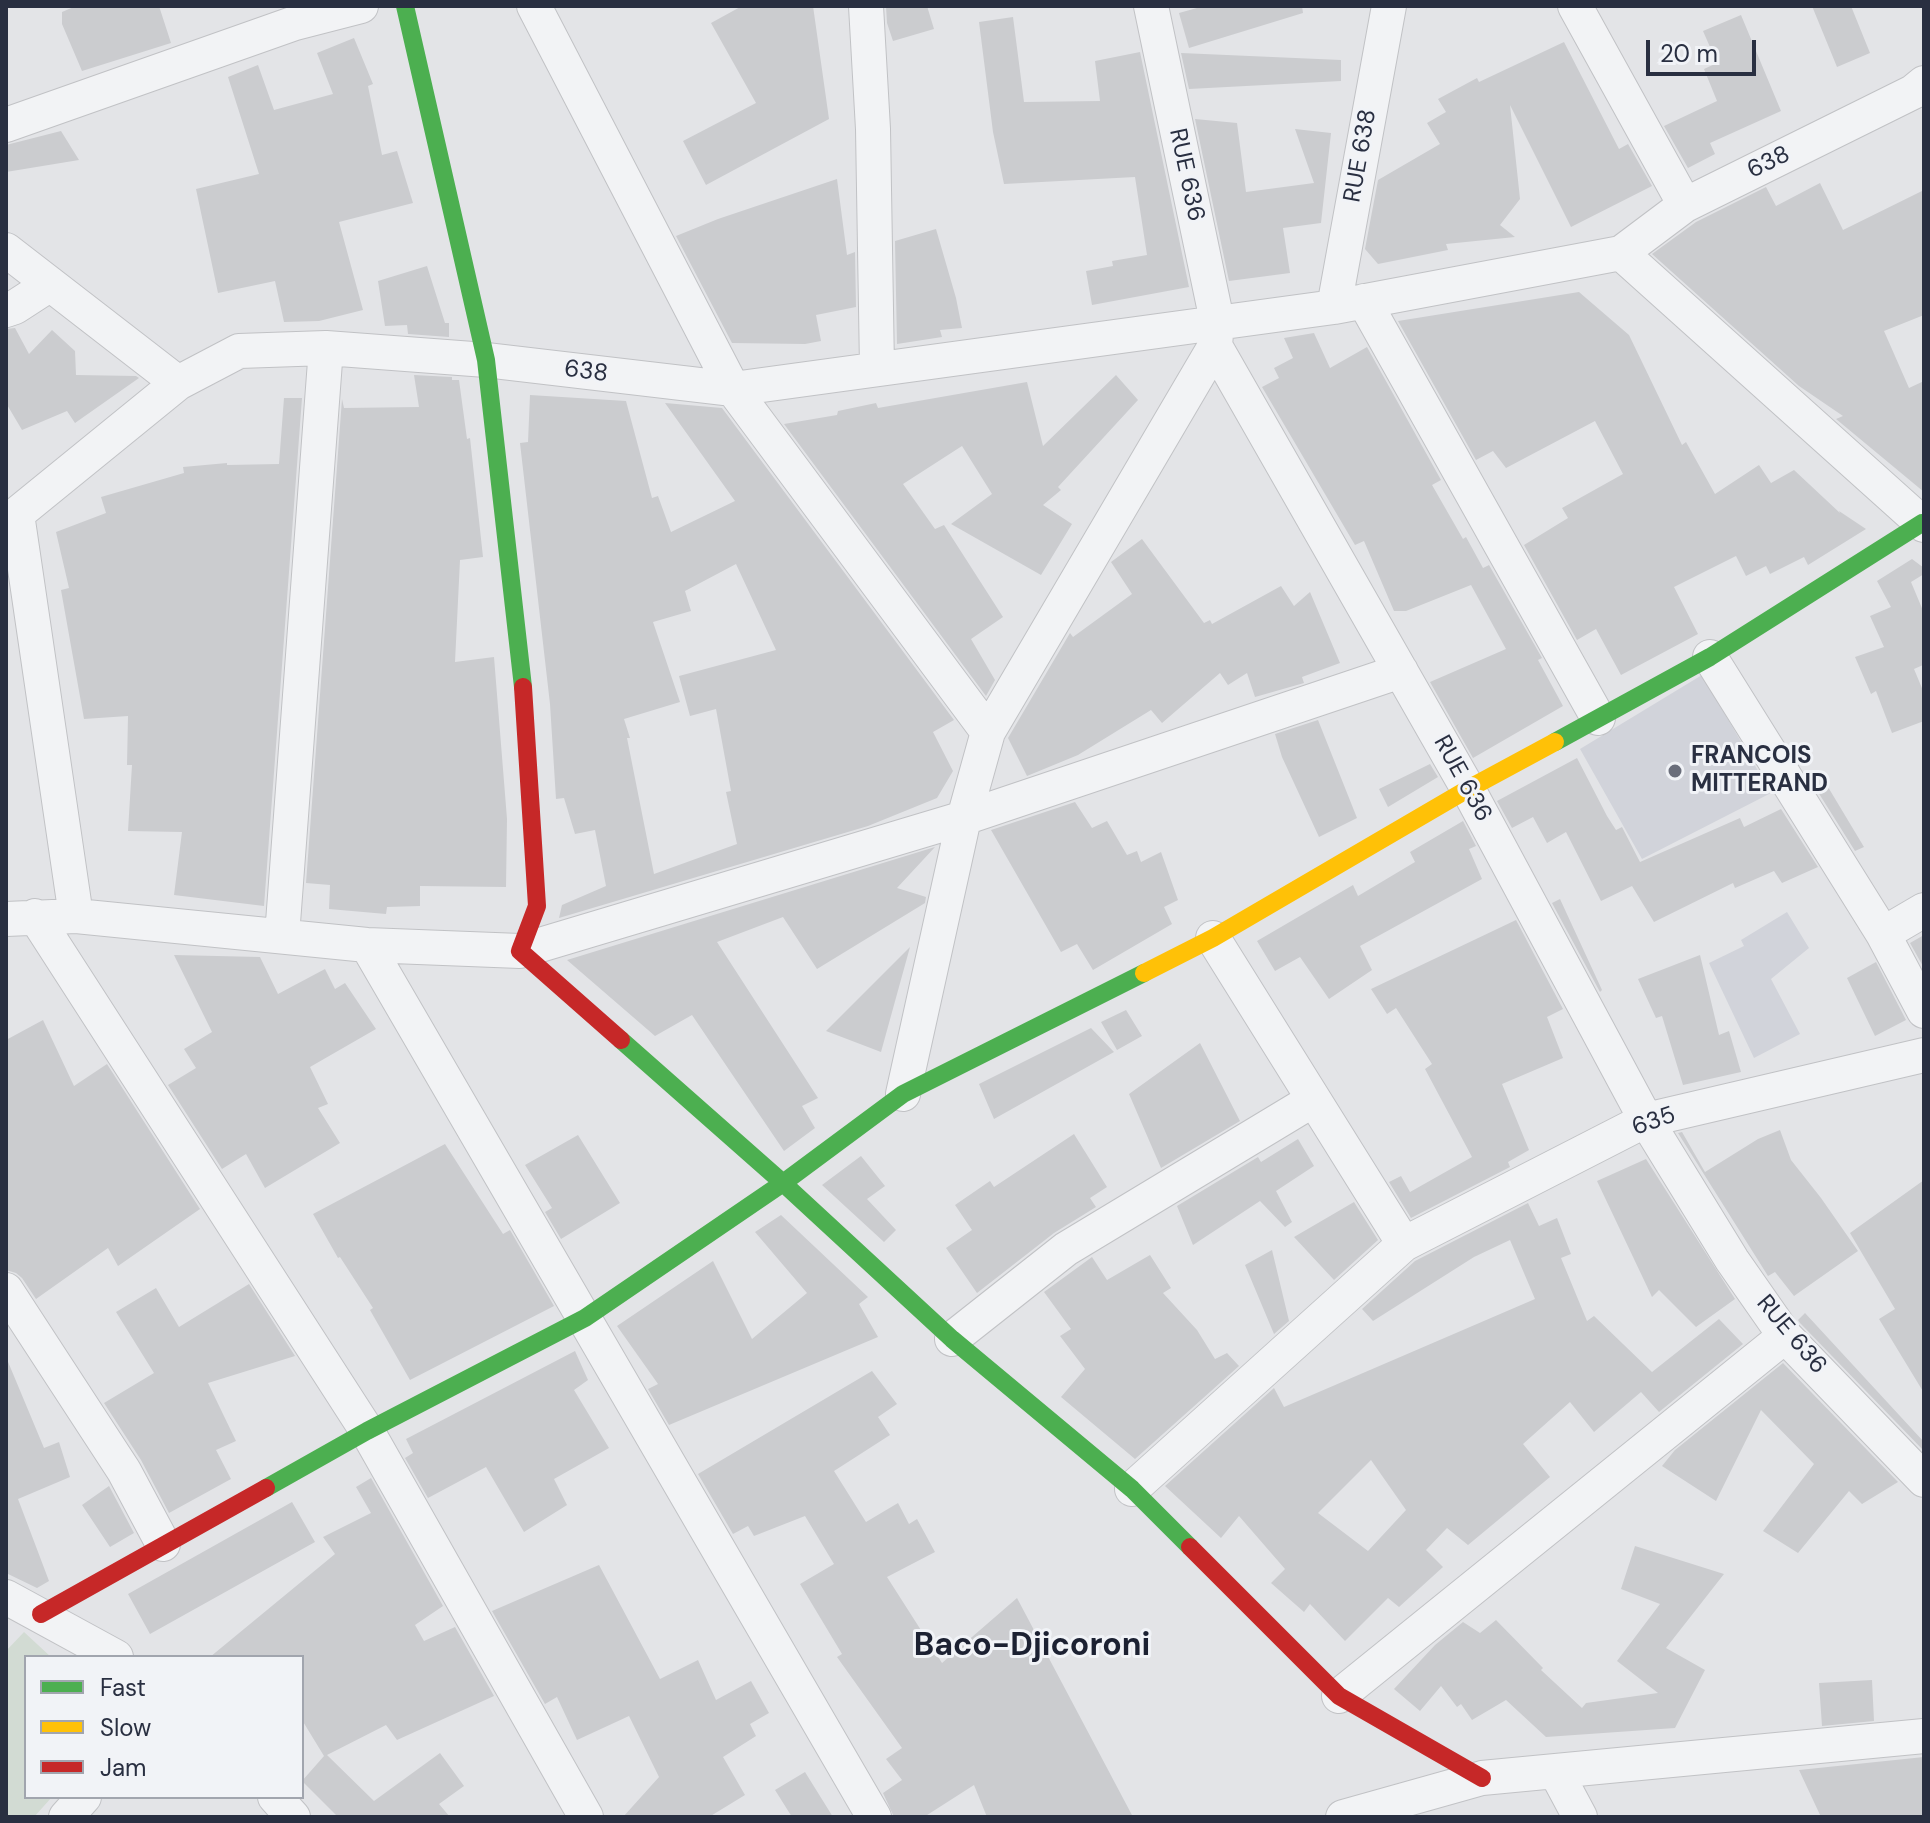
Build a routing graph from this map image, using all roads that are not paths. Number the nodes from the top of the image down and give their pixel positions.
1 (361, 6) edge
2 (405, 6) edge
3 (534, 6) edge
4 (866, 6) edge
5 (1151, 6) edge
6 (1389, 6) edge
7 (1575, 6) edge
8 (291, 15) edge
9 (1920, 98) edge
10 (6, 125) edge
11 (1685, 205) junction
12 (6, 250) edge
13 (1621, 253) junction
14 (49, 285) junction
15 (1349, 304) junction
16 (6, 310) edge
17 (1216, 334) junction
18 (326, 348) junction
19 (486, 360) junction
20 (877, 368) junction
21 (178, 383) junction
22 (733, 389) junction
23 (11, 517) edge
24 (1923, 524) edge
25 (1710, 657) junction
26 (1401, 671) junction
27 (1598, 718) junction
28 (988, 732) junction
29 (1468, 789) junction
30 (964, 818) junction
31 (1924, 910) edge
32 (76, 916) junction
33 (20, 918) edge
34 (1883, 934) junction
35 (282, 936) junction
36 (1213, 938) junction
37 (367, 945) junction
38 (520, 951) junction
39 (1924, 1011) edge
40 (1924, 1055) edge
41 (903, 1094) junction
42 (1313, 1100) junction
43 (1646, 1120) junction
44 (783, 1183) junction
45 (1404, 1244) junction
46 (6, 1290) edge
47 (585, 1318) junction
48 (1785, 1336) junction
49 (952, 1339) junction
50 (367, 1431) junction
51 (1924, 1480) edge
52 (1132, 1489) junction
53 (163, 1544) junction
54 (6, 1597) edge
55 (41, 1614) junction
56 (113, 1655) edge
57 (1339, 1696) junction
58 (1924, 1736) edge
59 (1556, 1772) junction
60 (1482, 1778) junction
61 (82, 1799) edge
62 (277, 1799) edge
63 (66, 1817) edge
64 (293, 1817) edge
65 (586, 1817) edge
66 (874, 1817) edge
67 (1343, 1817) edge
68 (1580, 1817) edge

1 - 8 street
2 - 19 street
3 - 22 street
4 - 20 street
5 - 17 street, RUE 636
6 - 15 street, RUE 638
7 - 11 street
8 - 10 street
9 - 11 street, 638
11 - 13 street, 638
12 - 14 street
13 - 15 street, 638
13 - 24 street
14 - 16 street
14 - 21 street
15 - 17 street, 638
15 - 27 street
17 - 20 street, 638
17 - 26 street, RUE 636
17 - 28 street
18 - 19 street, 638
18 - 21 street, 638
18 - 35 street
19 - 22 street, 638
19 - 38 street
20 - 22 street, 638
21 - 23 street, 638
22 - 28 street
23 - 32 street
24 - 25 street
25 - 27 street
25 - 34 street
26 - 29 street, RUE 636
26 - 30 street
27 - 29 street
28 - 30 street
29 - 36 street
29 - 43 street, RUE 636
30 - 38 street
30 - 41 street
31 - 34 street
32 - 33 street
32 - 35 street
33 - 50 street
34 - 39 street
35 - 37 street
36 - 41 street
36 - 42 street
37 - 38 street
37 - 47 street
38 - 44 street
40 - 43 street, 635
41 - 44 street
42 - 45 street
42 - 49 street
43 - 45 street, 635
43 - 48 street, RUE 636
44 - 47 street
44 - 49 street
45 - 52 street, 635
46 - 53 street
47 - 50 street
47 - 66 street
48 - 51 street, RUE 636
48 - 57 street
49 - 52 street
50 - 53 street
50 - 65 street
52 - 57 street
53 - 55 street
54 - 55 street
55 - 56 street
57 - 60 street
58 - 59 street
59 - 60 street
59 - 68 street
60 - 67 street
61 - 63 street
62 - 64 street

